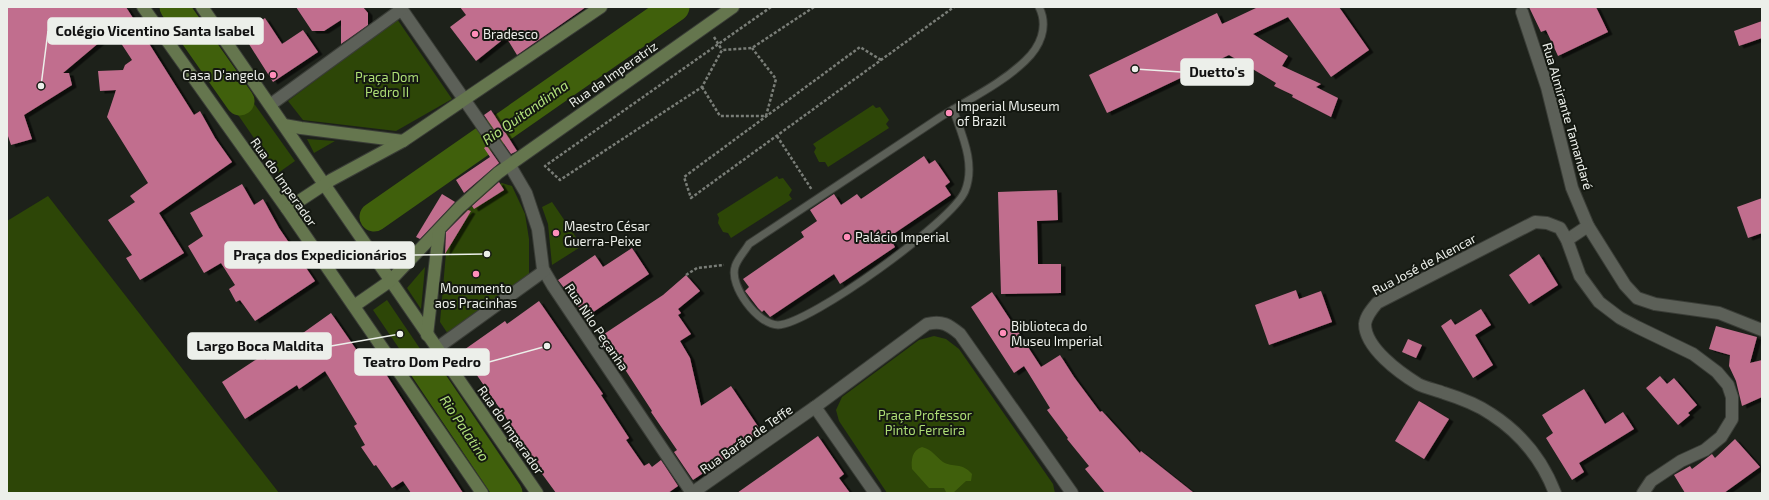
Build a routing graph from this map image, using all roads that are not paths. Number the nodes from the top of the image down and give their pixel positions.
1 (143, 7) edge
2 (202, 7) edge
3 (601, 7) edge
4 (733, 7) edge
5 (1039, 7) edge
6 (401, 8) edge
7 (1522, 12) dead end
8 (464, 100) junction
9 (270, 104) junction
10 (953, 109) junction
11 (284, 124) junction
12 (402, 141) junction
13 (509, 164) junction
14 (325, 183) junction
15 (287, 209) junction
16 (1588, 226) junction
17 (439, 232) junction
18 (1567, 240) junction
19 (544, 271) junction
20 (390, 281) junction
21 (354, 306) junction
22 (1762, 330) edge
23 (427, 335) junction
24 (437, 348) junction
25 (815, 407) junction
26 (482, 493) edge
27 (537, 493) edge
28 (692, 493) edge
29 (875, 493) edge
30 (1072, 493) edge
31 (1555, 493) edge
32 (1643, 493) edge

1 - 15 main road, Rua do Imperador
2 - 9 main road, Rua do Imperador
3 - 8 main road
4 - 13 main road, Rua da Imperatriz
5 - 10 lane
6 - 8 street
6 - 9 street
7 - 16 street, Rua Almirante Tamandaré
8 - 12 main road
8 - 13 street, Rua Nilo Peçanha
9 - 11 main road, Rua do Imperador
10 - 10 lane
11 - 12 main road
11 - 14 main road, Rua do Imperador
12 - 14 main road
13 - 17 main road, Rua da Imperatriz
13 - 19 street, Rua Nilo Peçanha
14 - 15 main road
14 - 20 main road, Rua do Imperador
15 - 21 main road, Rua do Imperador
16 - 18 street
16 - 22 street, Rua Almirante Tamandaré
17 - 20 main road, Rua da Imperatriz
17 - 23 main road
18 - 31 street, Rua José de Alencar
18 - 32 street, Rua José de Alencar
19 - 24 street
19 - 28 street, Rua Nilo Peçanha
20 - 21 main road, Rua da Imperatriz
20 - 23 main road, Rua do Imperador
21 - 26 main road, Rua do Imperador
23 - 24 main road, Rua do Imperador
24 - 27 main road, Rua do Imperador
25 - 28 street, Rua Barão de Teffe
25 - 29 street
25 - 30 street

